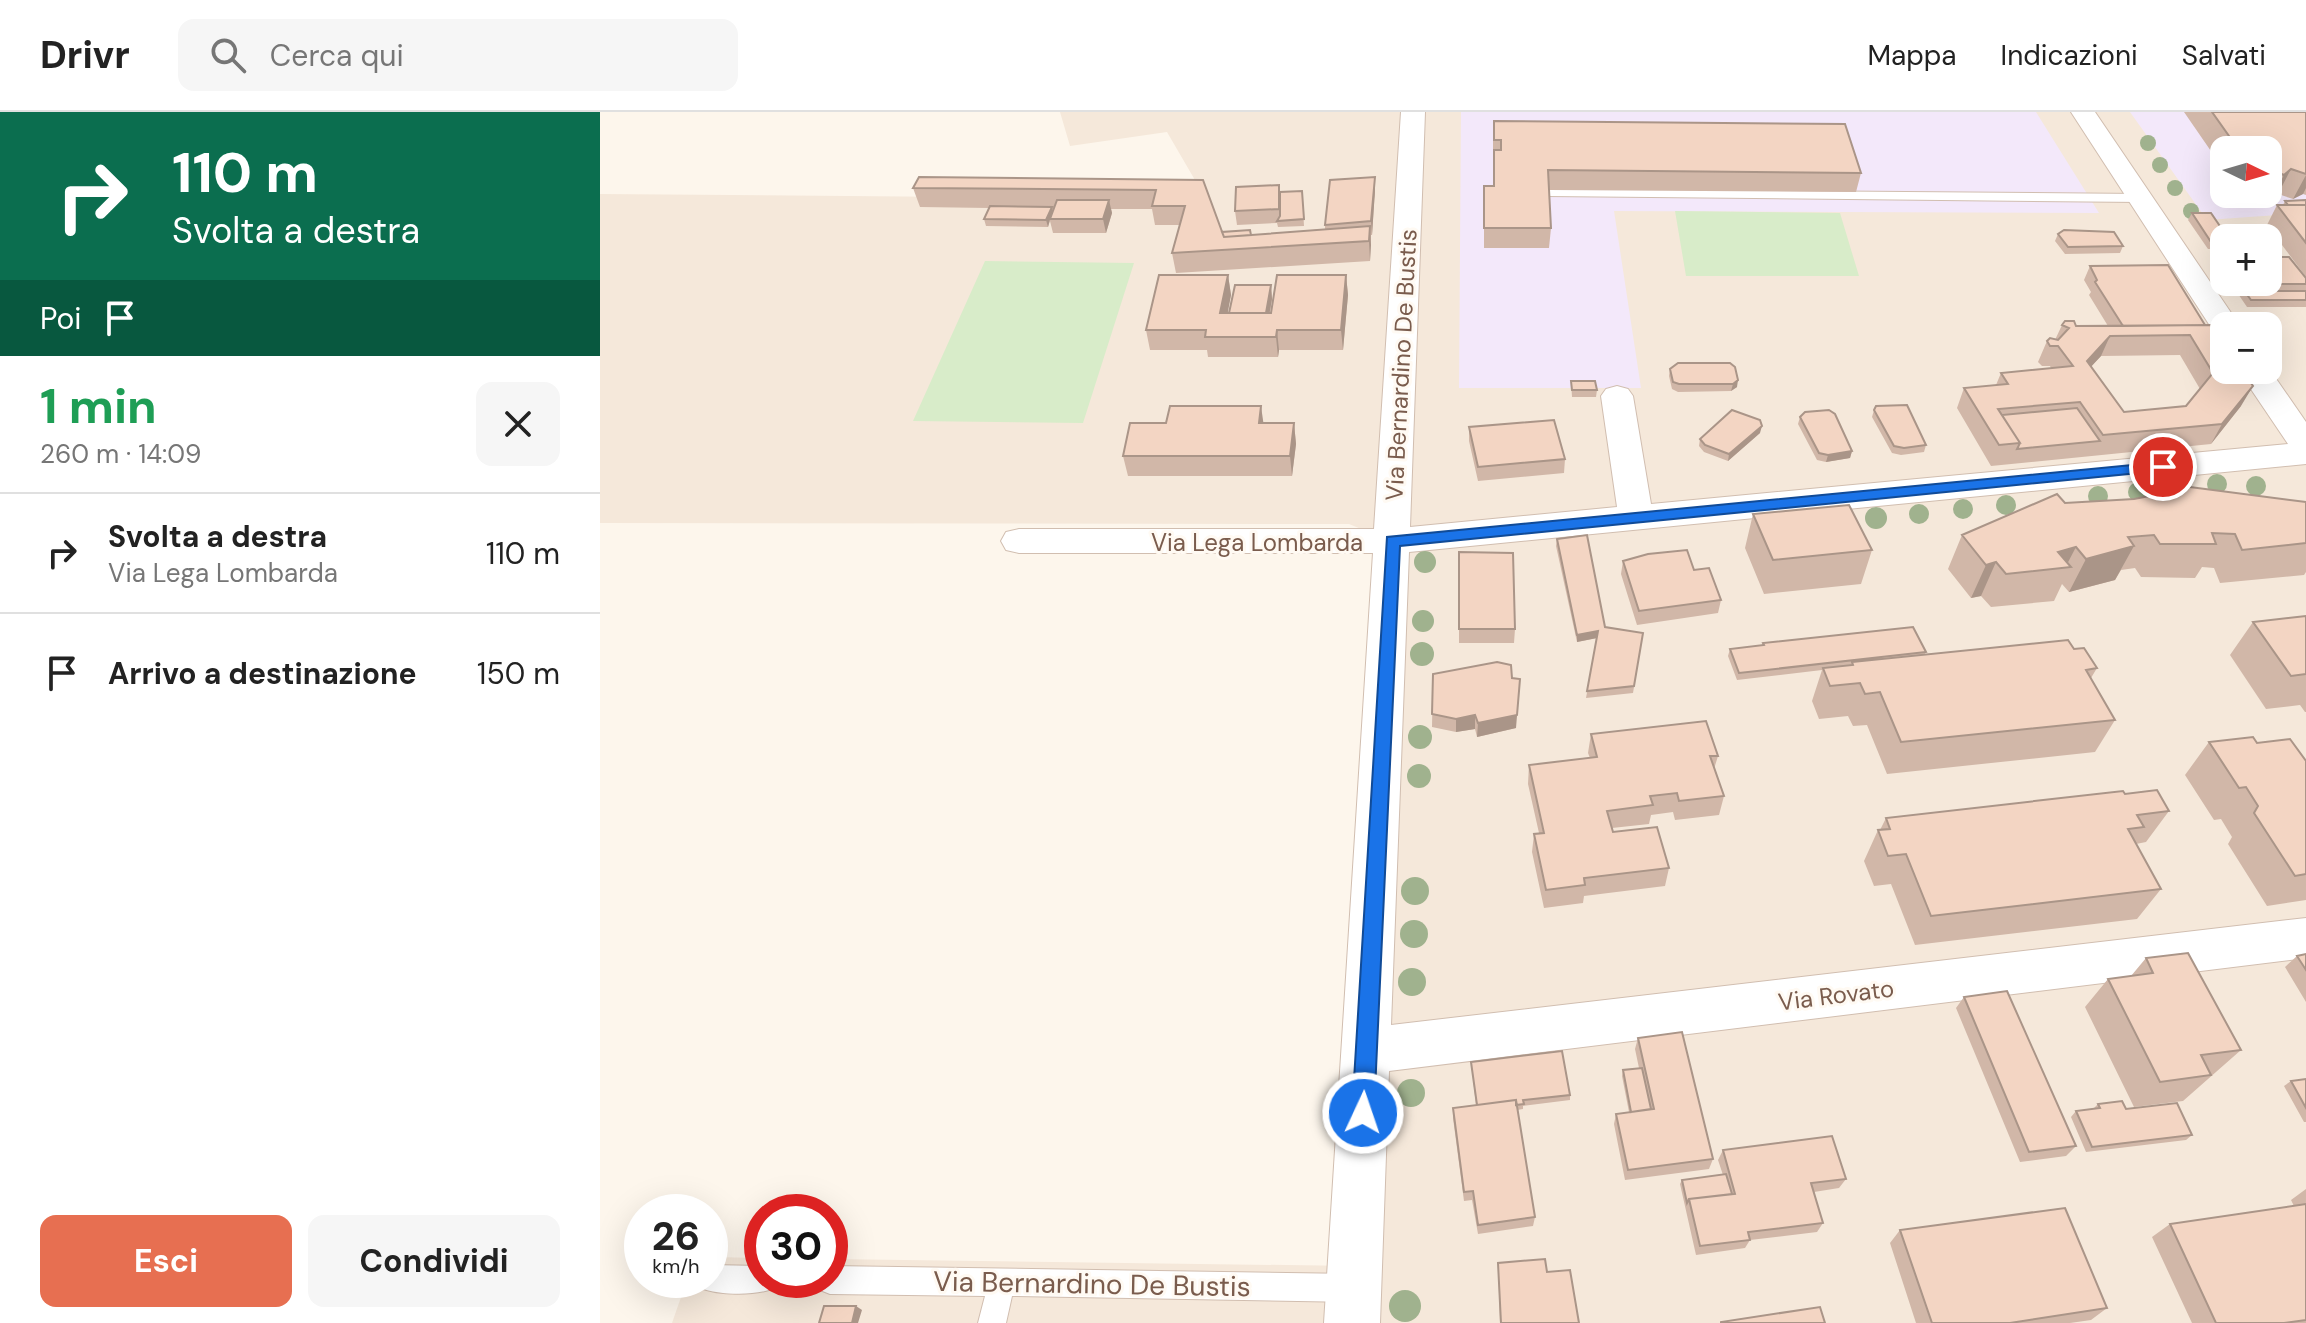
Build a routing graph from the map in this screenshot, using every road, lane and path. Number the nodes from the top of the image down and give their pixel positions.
1 (1413, 112) edge
2 (2083, 112) edge
3 (1552, 193) edge
4 (2141, 198) junction
5 (2216, 312) edge
6 (2264, 384) edge
7 (1617, 396) dead end
8 (2306, 446) edge
9 (2306, 453) edge
10 (1636, 517) junction
11 (1019, 541) dead end
12 (1393, 541) junction
13 (2306, 938) edge
14 (1366, 1051) junction
15 (848, 1280) edge
16 (1001, 1283) junction
17 (1353, 1306) edge
18 (992, 1323) edge

1 - 12 street, Via Bernardino De Bustis
2 - 4 street
3 - 4 lane
4 - 5 street
6 - 8 street
7 - 10 street
9 - 10 street, Via Lega Lombarda
10 - 12 street, Via Lega Lombarda
11 - 12 street, Via Lega Lombarda
12 - 14 street, Via Bernardino De Bustis
13 - 14 street, Via Rovato
14 - 17 street, Via Bernardino De Bustis
15 - 16 lane, Via Bernardino De Bustis
16 - 17 lane, Via Bernardino De Bustis
16 - 18 lane

